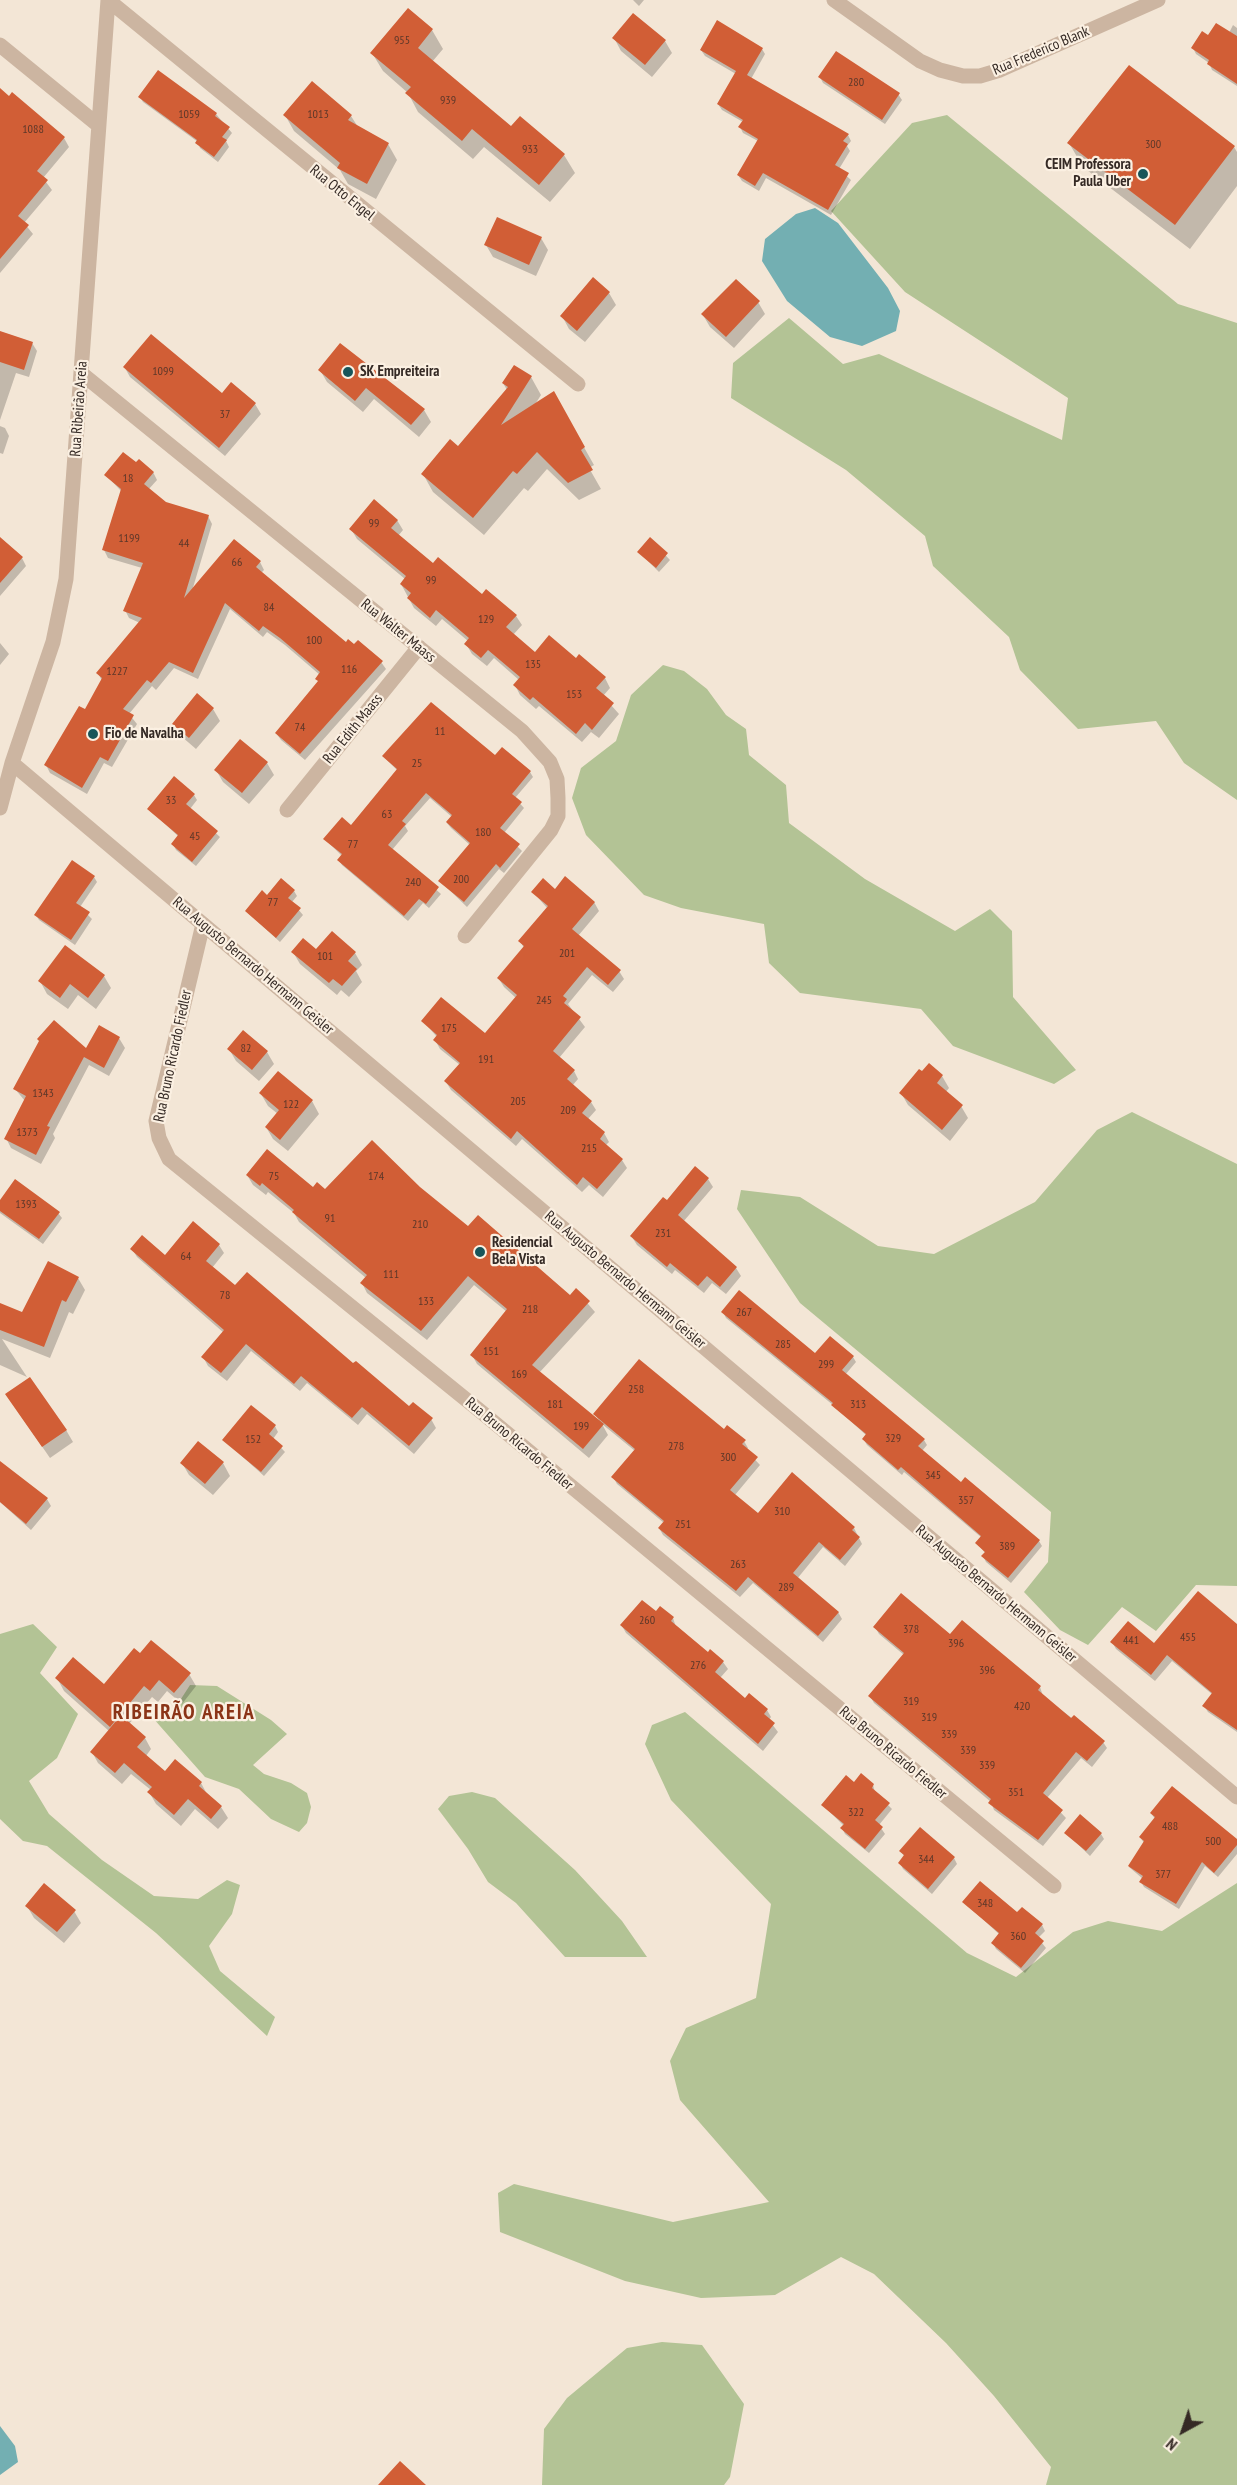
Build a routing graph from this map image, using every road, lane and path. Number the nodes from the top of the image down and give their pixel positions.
1 (108, 0) edge
2 (834, 0) edge
3 (1158, 0) edge
4 (0, 45) edge
5 (98, 125) junction
6 (81, 373) junction
7 (578, 384) dead end
8 (419, 648) junction
9 (12, 763) junction
10 (0, 808) edge
11 (287, 810) dead end
12 (203, 924) junction
13 (465, 936) dead end
14 (1237, 1797) edge
15 (1054, 1886) dead end

1 - 5 street, Rua Ribeirão Areia
1 - 7 street, Rua Otto Engel
2 - 3 street, Rua Frederico Blank
4 - 5 street
5 - 6 street, Rua Ribeirão Areia
6 - 8 street, Rua Walter Maass
6 - 9 street, Rua Ribeirão Areia
8 - 11 street, Rua Edith Maass
8 - 13 street, Rua Walter Maass
9 - 10 street, Rua Ribeirão Areia
9 - 12 street, Rua Augusto Bernardo Hermann Geisler
12 - 14 street, Rua Augusto Bernardo Hermann Geisler
12 - 15 street, Rua Bruno Ricardo Fiedler

